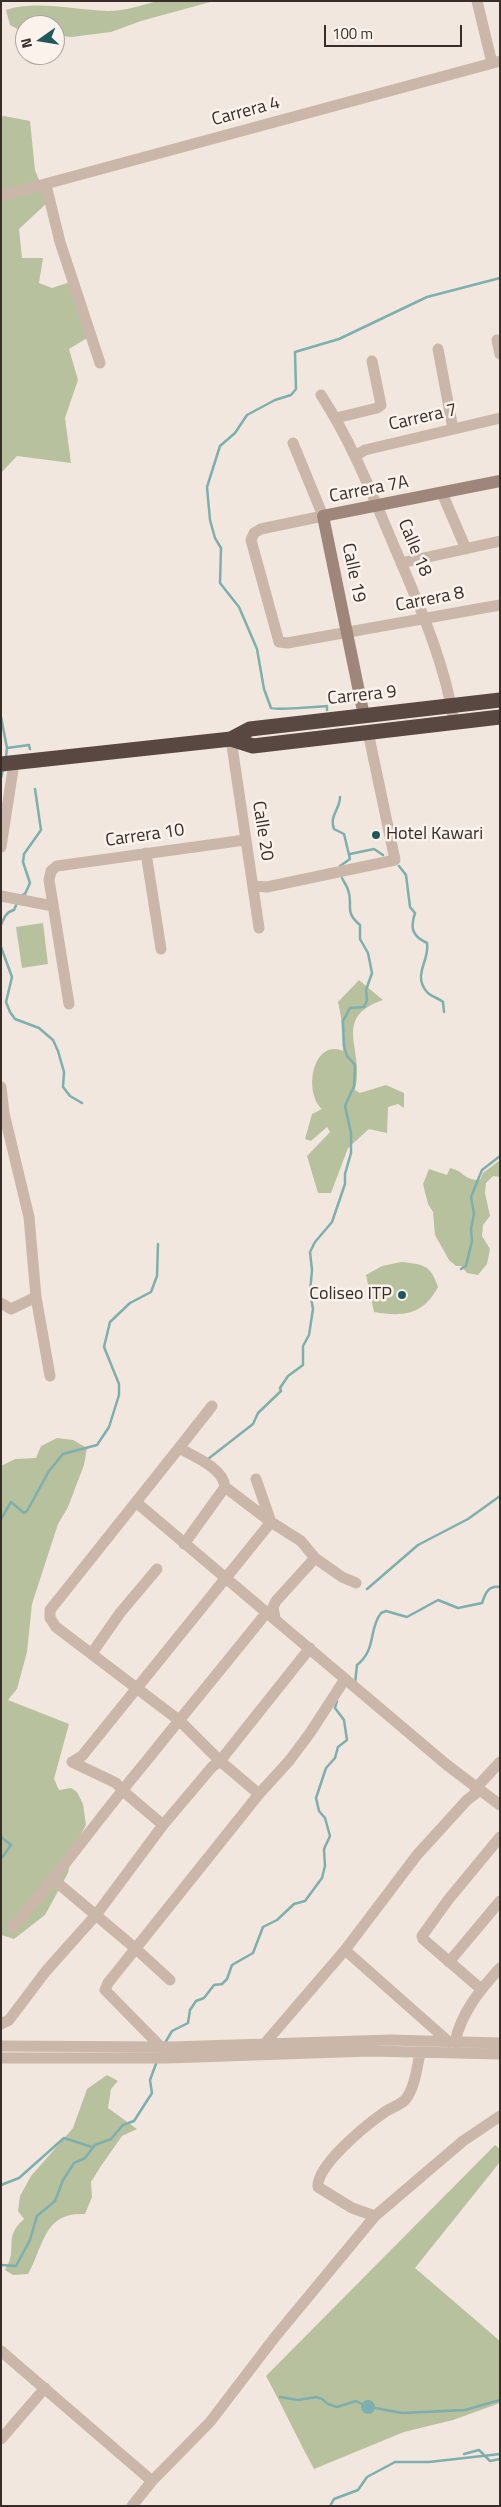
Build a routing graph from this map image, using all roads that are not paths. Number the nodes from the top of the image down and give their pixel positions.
1 (476, 1) edge
2 (496, 62) edge
3 (46, 185) junction
4 (1, 196) edge
5 (497, 340) dead end
6 (438, 349) dead end
7 (500, 354) edge
8 (372, 361) dead end
9 (100, 363) dead end
10 (321, 395) dead end
11 (336, 418) junction
12 (500, 418) edge
13 (453, 429) junction
14 (293, 443) dead end
15 (355, 456) junction
16 (500, 481) edge
17 (442, 493) junction
18 (378, 506) junction
19 (323, 516) junction
20 (500, 541) edge
21 (466, 549) junction
22 (401, 563) junction
23 (500, 605) edge
24 (424, 619) junction
25 (348, 634) junction
26 (279, 641) joint
27 (500, 700) edge
28 (451, 705) junction
29 (364, 716) junction
30 (500, 717) edge
31 (454, 722) junction
32 (368, 732) junction
33 (231, 739) junction
34 (7, 763) edge
35 (245, 840) junction
36 (1, 846) edge
37 (146, 853) junction
38 (254, 886) junction
39 (1, 896) edge
40 (53, 906) junction
41 (259, 928) dead end
42 (161, 949) dead end
43 (69, 1004) dead end
44 (1, 1087) edge
45 (36, 1297) junction
46 (1, 1303) edge
47 (50, 1376) dead end
48 (212, 1406) dead end
49 (178, 1448) junction
50 (256, 1480) dead end
51 (225, 1487) junction
52 (137, 1503) junction
53 (271, 1522) junction
54 (184, 1544) junction
55 (315, 1558) junction
56 (157, 1569) dead end
57 (226, 1578) junction
58 (356, 1582) dead end
59 (271, 1615) junction
60 (310, 1648) junction
61 (92, 1653) junction
62 (351, 1684) junction
63 (137, 1688) junction
64 (180, 1721) junction
65 (220, 1761) junction
66 (500, 1762) edge
67 (477, 1790) junction
68 (123, 1791) junction
69 (259, 1794) junction
70 (500, 1805) edge
71 (163, 1825) junction
72 (500, 1837) edge
73 (54, 1880) junction
74 (500, 1901) edge
75 (96, 1915) junction
76 (13, 1927) dead end
77 (135, 1948) junction
78 (345, 1950) junction
79 (449, 1962) junction
80 (500, 1968) edge
81 (170, 1980) dead end
82 (481, 1989) junction
83 (1, 2024) edge
84 (266, 2042) junction
85 (452, 2042) junction
86 (500, 2043) edge
87 (1, 2046) edge
88 (161, 2047) junction
89 (420, 2053) junction
90 (500, 2054) edge
91 (1, 2058) edge
92 (500, 2116) edge
93 (375, 2216) junction
94 (2, 2352) edge
95 (45, 2388) junction
96 (1, 2439) edge
97 (152, 2481) junction
98 (132, 2506) edge

1 - 2 street
2 - 3 street, Carrera 4
3 - 4 street, Carrera 4
3 - 9 street
5 - 7 street
6 - 13 street
8 - 11 street
10 - 11 street, Calle 18
11 - 15 street, Calle 18
12 - 13 street, Carrera 7
13 - 15 street, Carrera 7
14 - 19 street, Calle 19
15 - 18 street, Calle 18
16 - 17 street, Carrera 7A
17 - 18 street, Carrera 7A
17 - 21 street
18 - 19 street, Carrera 7A
18 - 22 street, Calle 18
19 - 25 street, Calle 19
19 - 26 street, Carrera 7A
20 - 21 street
21 - 22 street
22 - 24 street, Calle 18
23 - 24 street, Carrera 8
24 - 25 street, Carrera 8
24 - 28 street, Calle 18
25 - 26 street, Carrera 8
25 - 29 street, Calle 19
27 - 28 highway, Carrera 9
28 - 29 highway, Carrera 9
28 - 31 street, Calle 18
29 - 33 highway, Carrera 9
30 - 31 highway, Carrera 9
31 - 32 highway, Carrera 9
32 - 33 highway, Carrera 9
32 - 38 street
33 - 34 highway, Carrera 9
33 - 35 street, Calle 20
34 - 36 street
35 - 37 street, Carrera 10
35 - 38 street, Calle 20
37 - 40 street, Carrera 10
37 - 42 street
38 - 41 street, Calle 20
39 - 40 street
40 - 43 street
44 - 45 street
45 - 46 street
45 - 47 street
48 - 49 street
49 - 51 street
49 - 52 street
50 - 53 street
51 - 53 street
51 - 54 street
52 - 54 street
52 - 61 street
53 - 55 street
53 - 57 street
54 - 57 street
55 - 58 street
55 - 59 street
56 - 61 street
57 - 59 street
57 - 63 street
59 - 60 street
59 - 64 street
60 - 62 street
60 - 65 street
61 - 63 street
62 - 67 street
62 - 69 street
63 - 64 street
63 - 68 street
64 - 65 street
64 - 68 street
65 - 69 street
65 - 71 street
66 - 67 street
67 - 70 street
67 - 78 street
68 - 71 street
68 - 73 street
69 - 77 street
71 - 75 street
72 - 79 street
73 - 75 street
73 - 76 street
74 - 79 street
75 - 77 street
75 - 83 street
77 - 81 street
77 - 88 street
78 - 84 street
78 - 85 street
79 - 82 street
80 - 82 street
82 - 85 street
84 - 85 street
84 - 88 street
85 - 86 street
87 - 88 street
89 - 90 street
89 - 91 street
89 - 93 street
92 - 93 street
93 - 97 street
94 - 95 street
95 - 96 street
95 - 97 street
97 - 98 street

